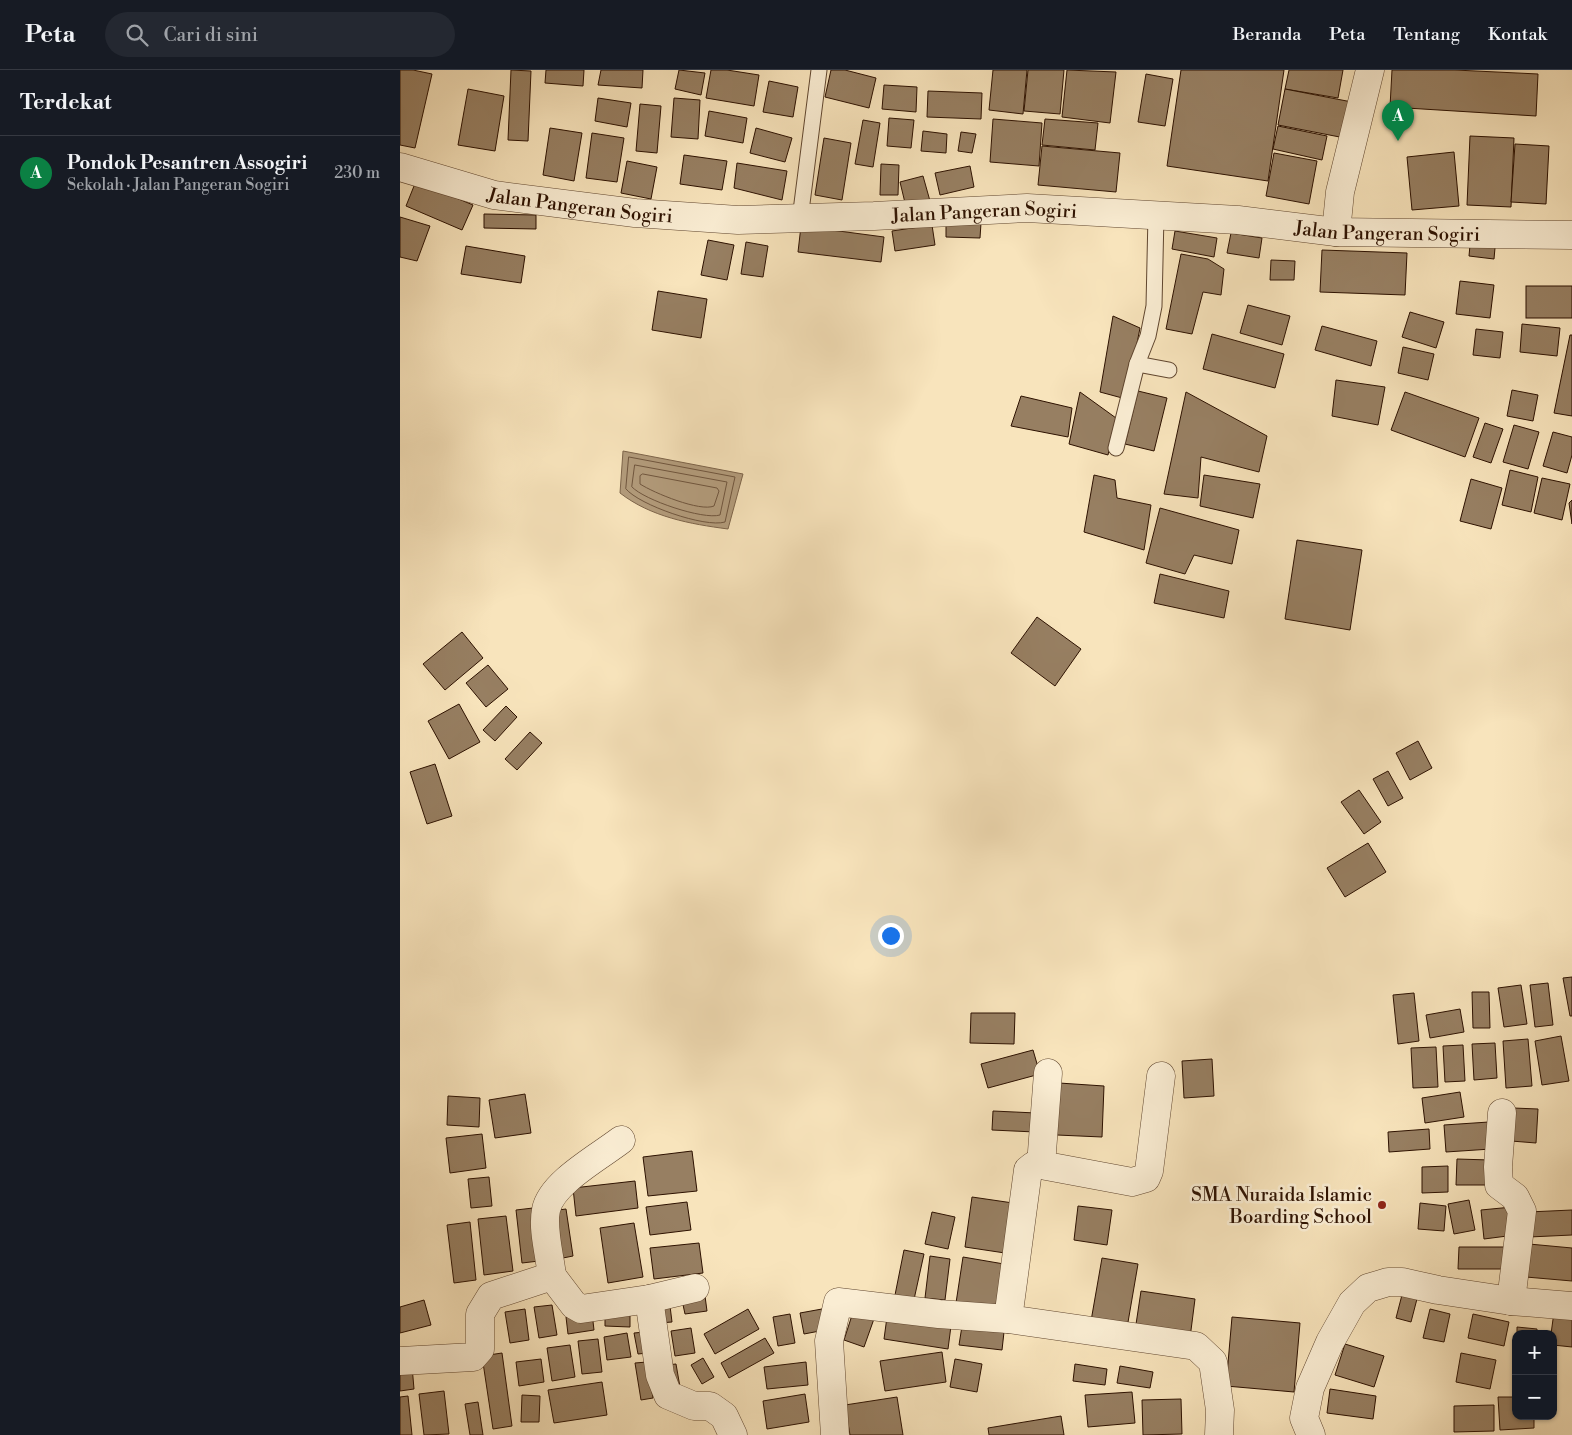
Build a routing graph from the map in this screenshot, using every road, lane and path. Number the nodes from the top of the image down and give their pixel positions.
1 (819, 70) edge
2 (1370, 70) edge
3 (400, 167) edge
4 (1156, 215) junction
5 (800, 219) junction
6 (1336, 232) junction
7 (1572, 235) edge
8 (1137, 364) junction
9 (1169, 370) dead end
10 (1116, 448) dead end
11 (1048, 1073) dead end
12 (1161, 1076) dead end
13 (1502, 1113) dead end
14 (621, 1140) dead end
15 (1042, 1165) junction
16 (552, 1276) junction
17 (695, 1288) dead end
18 (649, 1299) junction
19 (1511, 1301) junction
20 (1572, 1306) edge
21 (1008, 1318) junction
22 (400, 1361) edge
23 (1308, 1427) edge
24 (733, 1435) edge
25 (835, 1435) edge
26 (1219, 1435) edge

1 - 5 lane
2 - 6 street
3 - 5 street, Jalan Pangeran Sogiri
4 - 5 street, Jalan Pangeran Sogiri
4 - 6 street, Jalan Pangeran Sogiri
4 - 8 lane
6 - 7 street, Jalan Pangeran Sogiri
8 - 9 lane
8 - 10 lane
11 - 15 street
12 - 15 street
13 - 19 street
14 - 16 street
15 - 21 street
16 - 18 street
16 - 22 street
17 - 18 street
18 - 24 street
19 - 20 street
19 - 23 street
21 - 25 street
21 - 26 street

